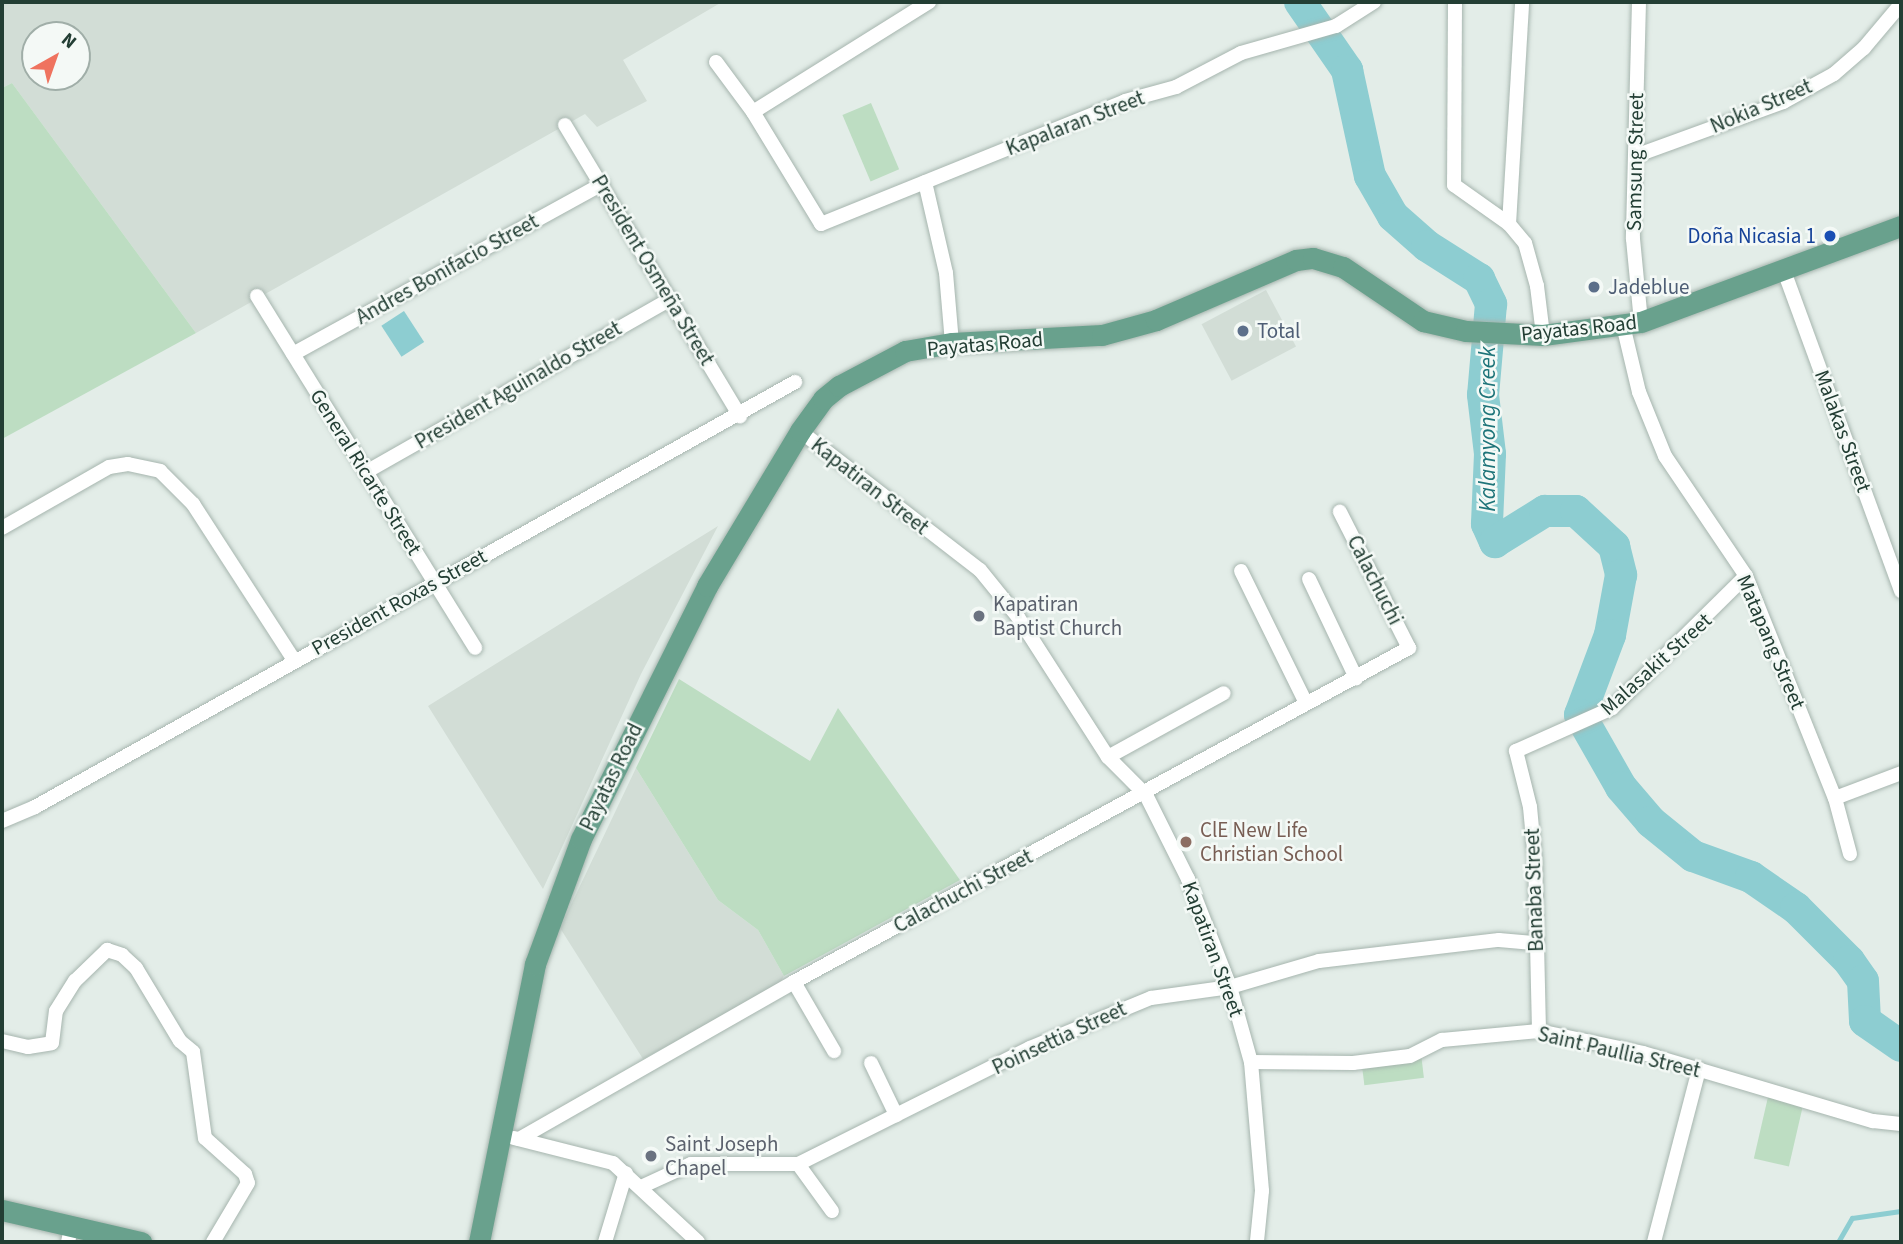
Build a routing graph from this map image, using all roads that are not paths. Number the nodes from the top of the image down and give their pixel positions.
1 (929, 2) edge
2 (1374, 2) edge
3 (1455, 2) edge
4 (1522, 2) edge
5 (1639, 2) edge
6 (1901, 4) edge
7 (716, 62) dead end
8 (753, 112) junction
9 (565, 125) dead end
10 (1636, 156) junction
11 (925, 182) junction
12 (602, 184) junction
13 (1509, 224) junction
14 (1901, 226) edge
15 (1784, 271) junction
16 (257, 296) dead end
17 (671, 299) junction
18 (1632, 324) junction
19 (1543, 335) junction
20 (952, 343) junction
21 (293, 354) junction
22 (795, 382) dead end
23 (740, 416) junction
24 (800, 431) junction
25 (366, 472) junction
26 (1340, 512) dead end
27 (2, 528) edge
28 (1241, 571) dead end
29 (1746, 576) junction
30 (1309, 579) dead end
31 (435, 582) junction
32 (1901, 591) edge
33 (475, 648) dead end
34 (1409, 648) joint
35 (293, 660) junction
36 (1356, 678) junction
37 (1224, 693) dead end
38 (1304, 701) junction
39 (1516, 751) joint
40 (1108, 757) junction
41 (1901, 773) edge
42 (1146, 795) junction
43 (1835, 798) junction
44 (2, 821) edge
45 (1850, 854) dead end
46 (1536, 943) junction
47 (794, 982) junction
48 (1230, 987) junction
49 (1539, 1031) junction
50 (2, 1041) edge
51 (834, 1051) dead end
52 (1251, 1062) junction
53 (871, 1063) dead end
54 (1699, 1069) junction
55 (896, 1115) junction
56 (1901, 1124) edge
57 (510, 1137) junction
58 (798, 1164) junction
59 (626, 1173) junction
60 (643, 1186) junction
61 (2, 1210) edge
62 (832, 1212) dead end
63 (70, 1234) edge
64 (1257, 1241) edge
65 (141, 1242) edge
66 (213, 1242) edge
67 (479, 1242) edge
68 (605, 1242) edge
69 (698, 1242) edge
70 (1654, 1242) edge

1 - 8 street
2 - 11 street, Kapalaran Street
3 - 13 street
4 - 13 street
5 - 10 street, Samsung Street
6 - 10 street, Nokia Street
7 - 8 street
8 - 11 street, Kapalaran Street
9 - 12 street, President Osmeña Street
10 - 18 street, Samsung Street
11 - 20 street
12 - 17 street, President Osmeña Street
12 - 21 street, Andres Bonifacio Street
13 - 19 street
14 - 15 main road, Payatas Road
15 - 18 main road, Payatas Road
15 - 32 street, Malakas Street
16 - 21 street, General Ricarte Street
17 - 23 street, President Osmeña Street
17 - 25 street, President Aguinaldo Street
18 - 19 main road, Payatas Road
18 - 29 street, Matapang Street
19 - 20 main road, Payatas Road
20 - 24 main road, Payatas Road
21 - 25 street, General Ricarte Street
22 - 23 street, President Roxas Street
23 - 31 street, President Roxas Street
24 - 40 street, Kapatiran Street
24 - 57 main road, Payatas Road
25 - 31 street, General Ricarte Street
26 - 34 street, Calachuchi
27 - 35 street
28 - 38 street
29 - 39 street, Malasakit Street
29 - 43 street, Matapang Street
30 - 36 street
31 - 33 street, General Ricarte Street
31 - 35 street, President Roxas Street
34 - 36 street, Calachuchi Street
35 - 44 street, President Roxas Street
36 - 38 street, Calachuchi Street
37 - 40 street
38 - 42 street, Calachuchi Street
39 - 46 street, Banaba Street
40 - 42 street, Kapatiran Street
41 - 43 street
42 - 47 street, Calachuchi Street
42 - 48 street, Kapatiran Street
43 - 45 street, Matapang Street
46 - 48 street, Poinsettia Street
46 - 49 street, Banaba Street
47 - 51 street
47 - 57 street, Calachuchi Street
48 - 52 street, Kapatiran Street
48 - 55 street, Poinsettia Street
49 - 52 street, Saint Paullia Street
49 - 54 street, Saint Paullia Street
50 - 66 street
52 - 64 street, Kapatiran Street
53 - 55 street
54 - 56 street, Saint Paullia Street
54 - 70 street
55 - 58 street, Poinsettia Street
57 - 59 street
57 - 67 main road, Payatas Road
58 - 60 street, Poinsettia Street
58 - 62 street
59 - 60 street
59 - 68 street
60 - 69 street
61 - 63 main road
63 - 65 main road

